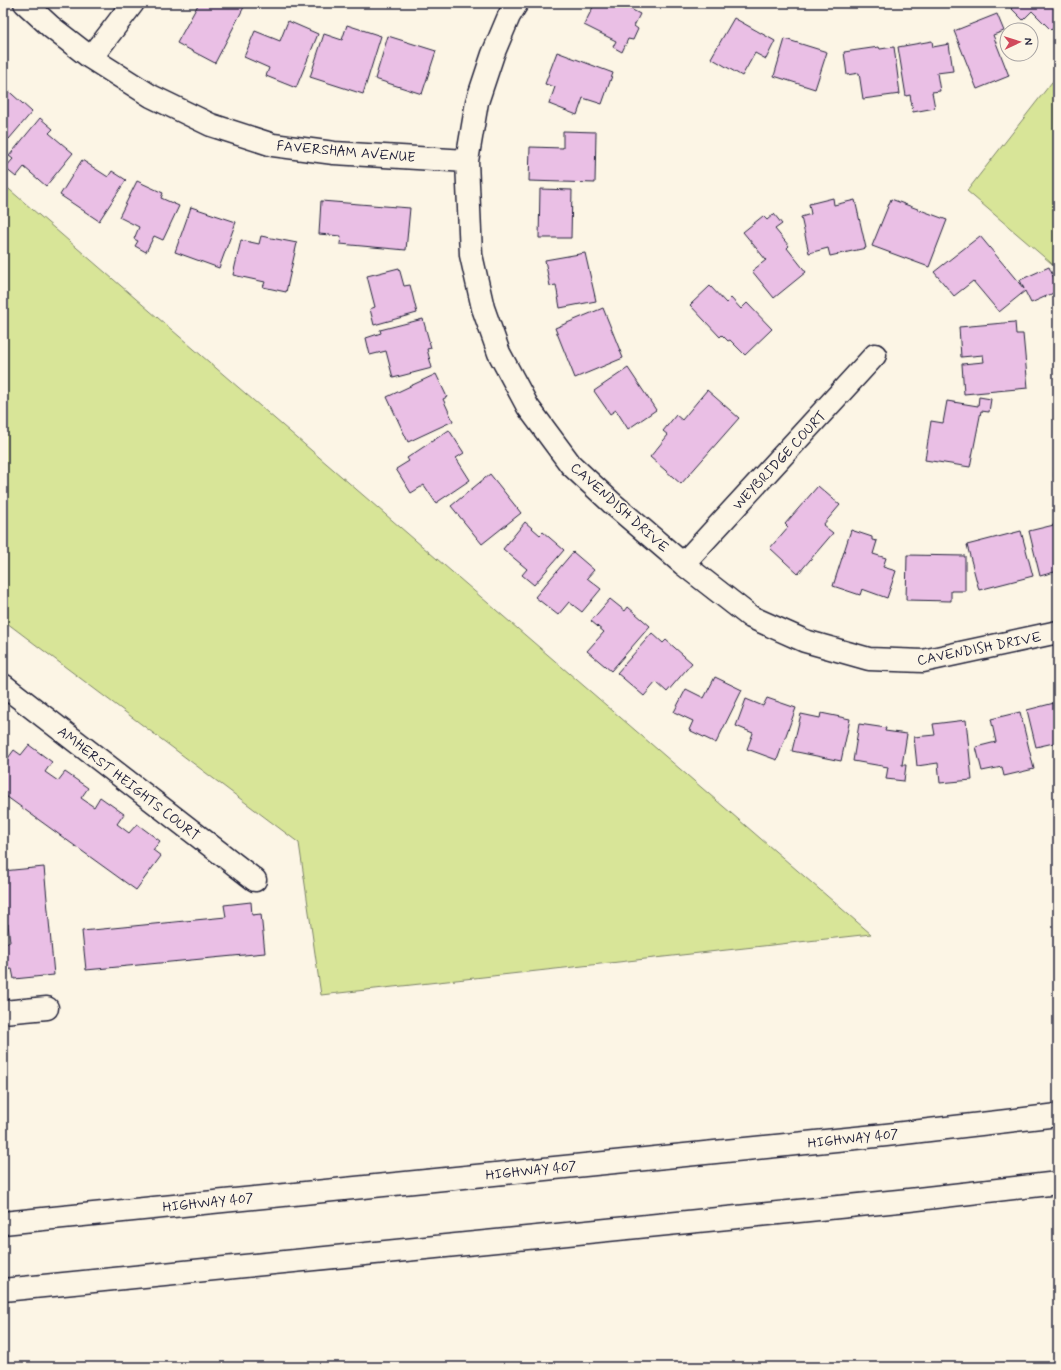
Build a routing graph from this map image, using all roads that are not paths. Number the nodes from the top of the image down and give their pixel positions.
1 (25, 3) edge
2 (133, 3) edge
3 (517, 3) edge
4 (91, 58) junction
5 (467, 161) junction
6 (876, 355) dead end
7 (683, 564) junction
8 (1058, 632) edge
9 (3, 686) edge
10 (255, 880) dead end
11 (47, 1008) dead end
12 (3, 1012) edge
13 (1058, 1115) edge
14 (1058, 1183) edge
15 (3, 1223) edge
16 (3, 1290) edge

1 - 4 main road, FAVERSHAM AVENUE
2 - 4 main road
3 - 5 main road, CAVENDISH DRIVE
4 - 5 main road, FAVERSHAM AVENUE
5 - 7 main road, CAVENDISH DRIVE
6 - 7 main road, WEYBRIDGE COURT
7 - 8 main road, CAVENDISH DRIVE
9 - 10 main road, AMHERST HEIGHTS COURT
11 - 12 main road
13 - 15 main road, HIGHWAY 407
14 - 16 main road

